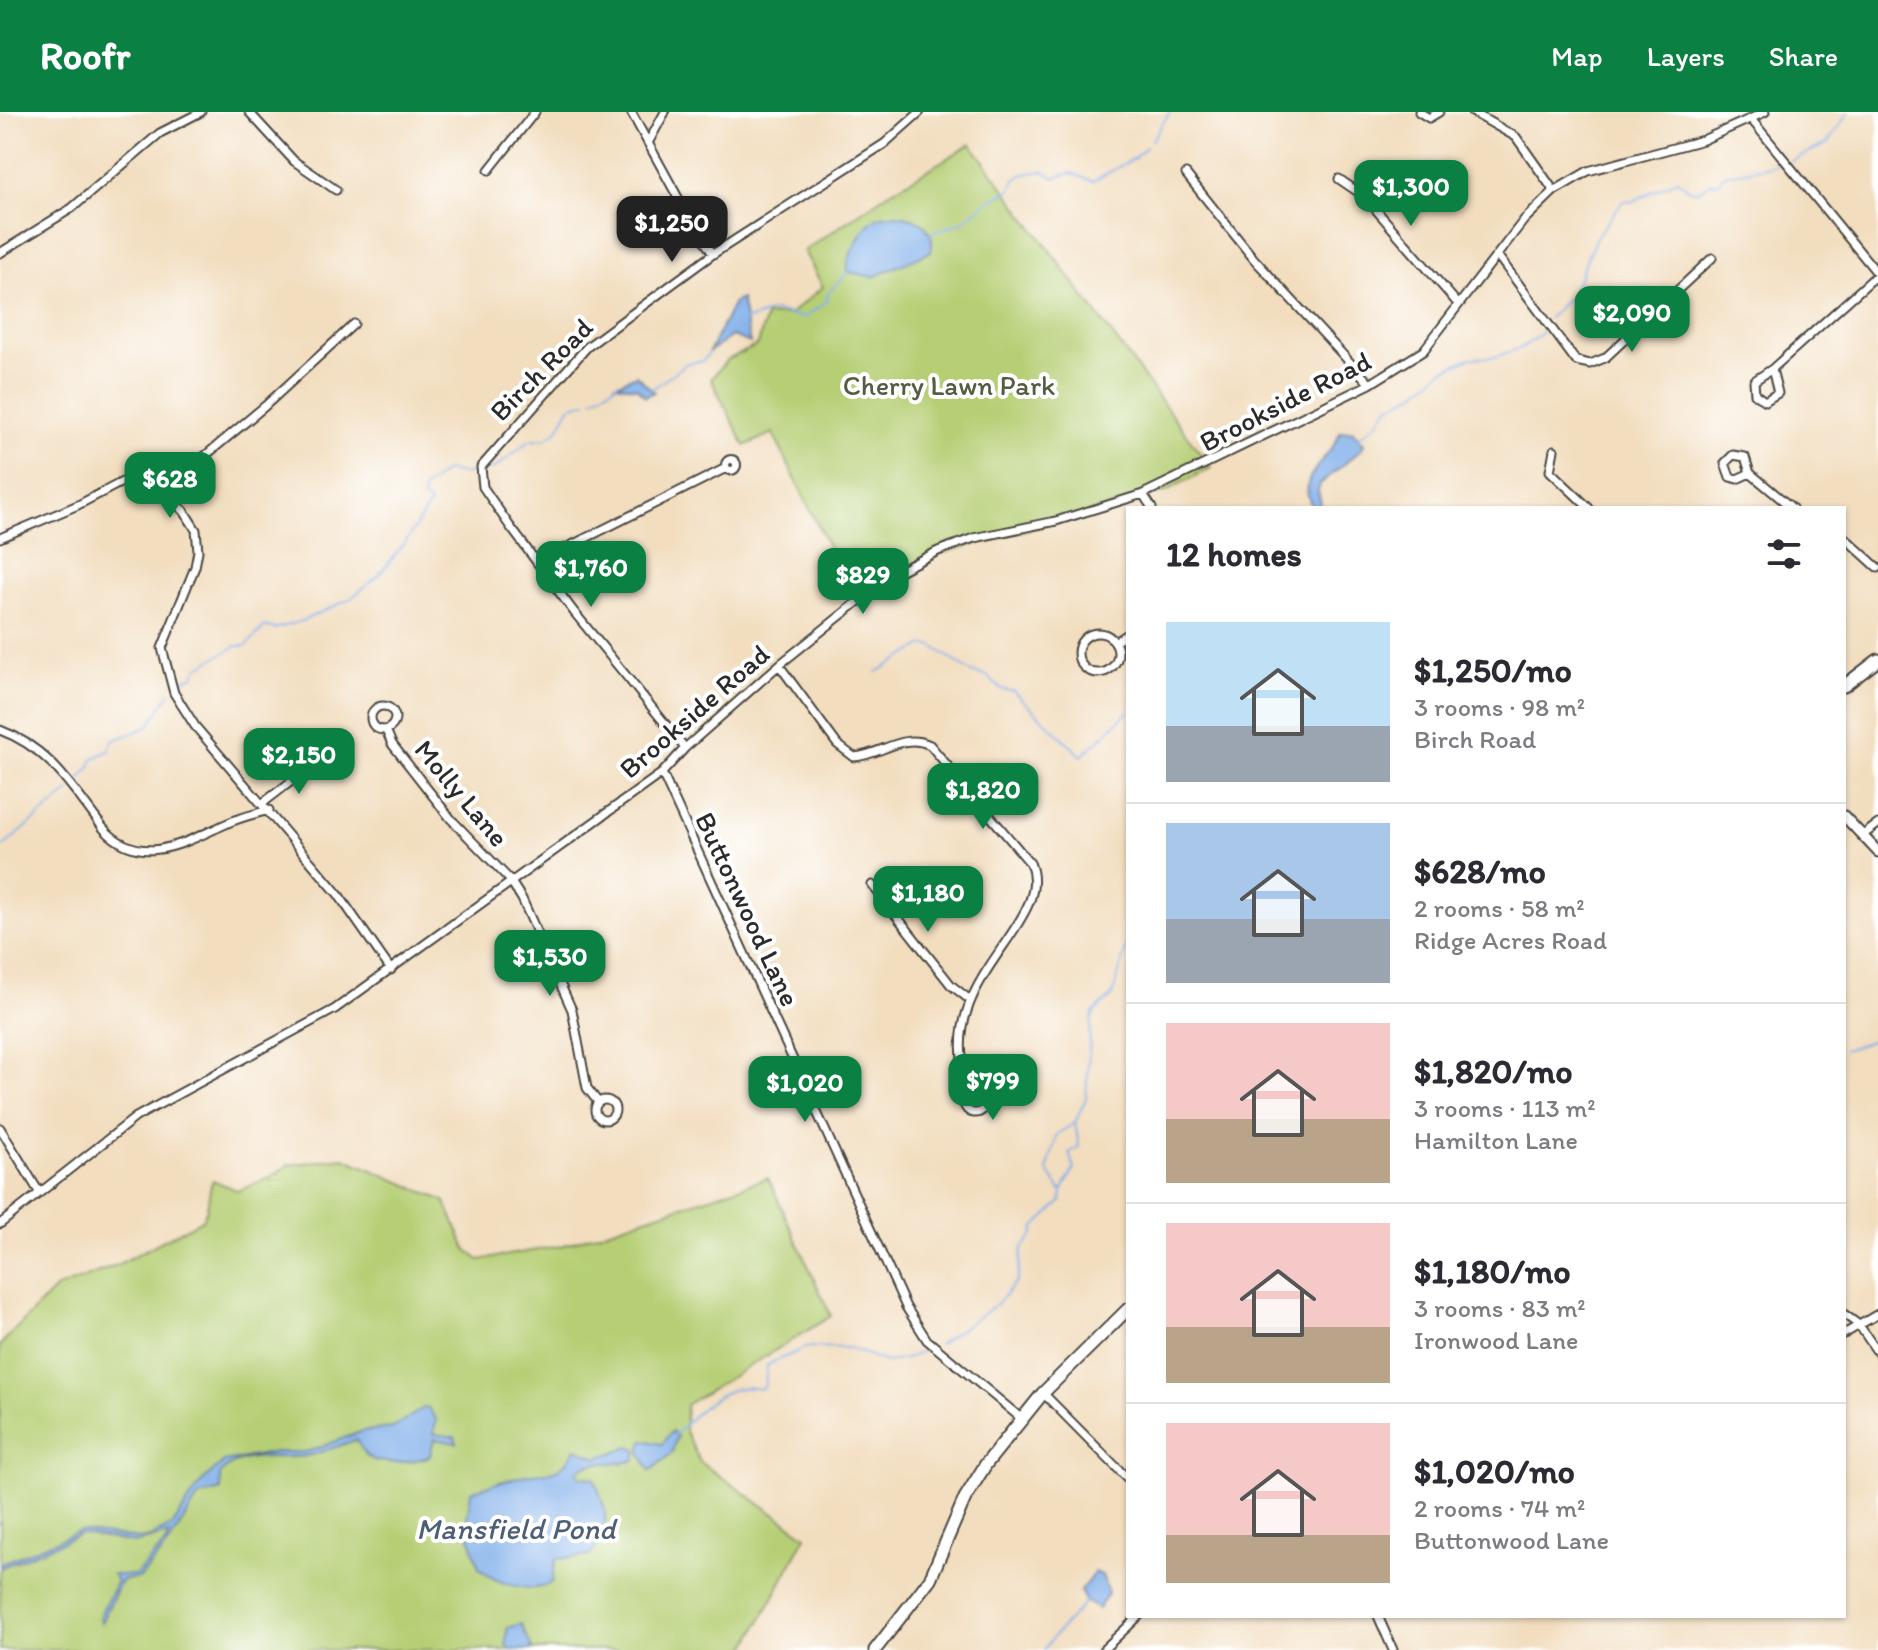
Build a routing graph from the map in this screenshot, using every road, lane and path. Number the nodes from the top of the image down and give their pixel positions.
1 (201, 112) edge
2 (249, 112) edge
3 (535, 112) edge
4 (631, 112) edge
5 (665, 112) edge
6 (920, 112) edge
7 (1419, 112) edge
8 (1439, 112) edge
9 (1472, 112) edge
10 (1765, 112) edge
11 (1751, 119) junction
12 (648, 143) junction
13 (489, 170) dead end
14 (1186, 174) dead end
15 (1339, 179) dead end
16 (336, 190) dead end
17 (1554, 191) junction
18 (0, 253) edge
19 (713, 254) junction
20 (1497, 255) junction
21 (1712, 258) dead end
22 (1878, 274) edge
23 (1458, 304) junction
24 (354, 324) dead end
25 (1772, 369) junction
26 (1370, 384) junction
27 (1554, 450) dead end
28 (726, 468) dead end
29 (1750, 473) dead end
30 (164, 490) junction
31 (1143, 494) junction
32 (1151, 506) edge
33 (1587, 506) edge
34 (1790, 506) edge
35 (0, 538) edge
36 (1846, 539) edge
37 (538, 562) junction
38 (1878, 568) edge
39 (1126, 634) edge
40 (1115, 642) junction
41 (1878, 660) edge
42 (779, 665) junction
43 (1846, 684) edge
44 (0, 730) edge
45 (386, 730) dead end
46 (685, 748) junction
47 (315, 763) dead end
48 (662, 773) junction
49 (263, 803) junction
50 (269, 810) junction
51 (1846, 818) edge
52 (1878, 824) edge
53 (1863, 835) junction
54 (1878, 852) edge
55 (510, 880) junction
56 (872, 885) dead end
57 (391, 970) junction
58 (970, 1000) junction
59 (971, 1092) dead end
60 (598, 1102) dead end
61 (0, 1128) edge
62 (39, 1192) junction
63 (0, 1224) edge
64 (1126, 1311) edge
65 (1878, 1314) edge
66 (1846, 1315) edge
67 (1859, 1325) junction
68 (1846, 1333) edge
69 (1878, 1353) edge
70 (1043, 1393) junction
71 (1022, 1419) junction
72 (1126, 1477) edge
73 (1137, 1618) edge
74 (1379, 1618) edge
75 (875, 1650) edge
76 (1103, 1650) edge
77 (1393, 1650) edge

1 - 18 street
2 - 16 street
3 - 13 street
4 - 12 street
5 - 12 street
6 - 19 street, Birch Road
7 - 8 street
9 - 17 street
10 - 11 street, Brookside Road
11 - 17 street, Brookside Road
11 - 22 street
12 - 19 street
14 - 26 street
15 - 23 street
17 - 20 street, Brookside Road
19 - 37 street, Birch Road
20 - 21 street
20 - 23 street, Brookside Road
22 - 25 street
23 - 26 street, Brookside Road
24 - 30 street
25 - 25 street
26 - 31 street, Brookside Road
27 - 33 street
28 - 37 street
29 - 34 street
30 - 35 street
30 - 49 street
31 - 32 street
31 - 42 street, Brookside Road
36 - 38 street
37 - 46 street
39 - 40 street
40 - 40 street
41 - 43 main road
42 - 46 street, Brookside Road
42 - 58 street
44 - 50 street
45 - 55 street, Molly Lane
46 - 48 street, Brookside Road
47 - 49 street
48 - 55 street, Brookside Road
48 - 71 street, Buttonwood Lane
49 - 50 street
50 - 57 street
51 - 53 street
52 - 53 street
53 - 54 street
55 - 57 street, Brookside Road
55 - 60 street, Molly Lane
56 - 58 street
57 - 62 street, Brookside Road
58 - 59 street
61 - 62 street
62 - 63 street, Brookside Road
64 - 70 main road
65 - 67 street
66 - 67 street
67 - 68 street
67 - 69 street
70 - 71 main road
70 - 72 street
71 - 75 main road
73 - 76 street
74 - 77 street

